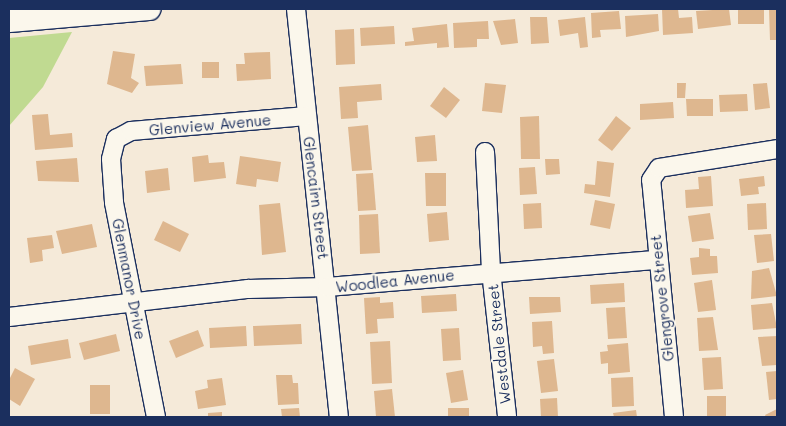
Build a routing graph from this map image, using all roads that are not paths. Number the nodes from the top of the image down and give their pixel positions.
1 (149, 9) edge
2 (296, 9) edge
3 (9, 21) edge
4 (306, 116) junction
5 (116, 139) joint
6 (777, 149) edge
7 (485, 152) dead end
8 (658, 260) junction
9 (491, 271) junction
10 (327, 287) junction
11 (133, 306) junction
12 (9, 317) edge
13 (156, 417) edge
14 (339, 417) edge
15 (508, 417) edge
16 (674, 417) edge

1 - 3 main road
2 - 4 street, Glencairn Street
4 - 5 street, Glenview Avenue
4 - 10 street, Glencairn Street
5 - 11 street, Glenmanor Drive
6 - 8 street, Glengrove Street
7 - 9 street, Westdale Street
8 - 9 street, Woodlea Avenue
8 - 16 street, Glengrove Street
9 - 10 street, Woodlea Avenue
9 - 15 street, Westdale Street
10 - 11 street, Woodlea Avenue
10 - 14 street, Glencairn Street
11 - 12 street, Woodlea Avenue
11 - 13 street, Glenmanor Drive

